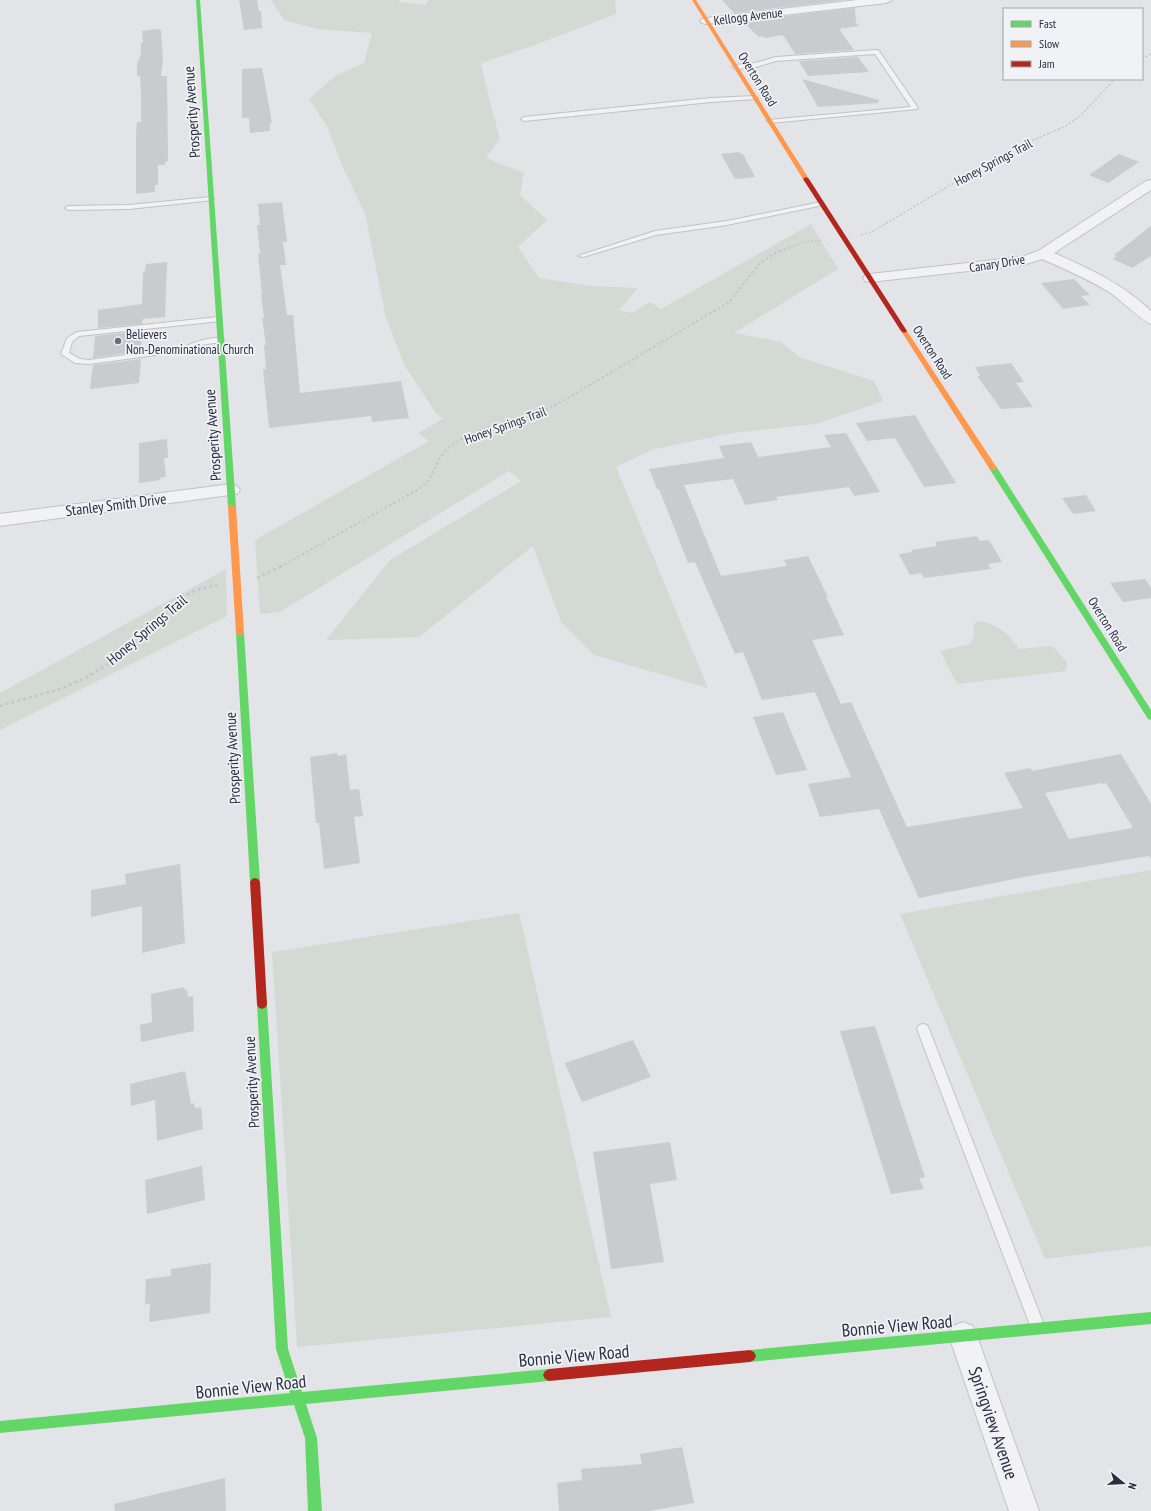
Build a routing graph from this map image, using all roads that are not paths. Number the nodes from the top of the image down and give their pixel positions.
1 (198, 0) edge
2 (694, 0) edge
3 (886, 0) edge
4 (706, 21) junction
5 (735, 67) junction
6 (755, 98) junction
7 (524, 120) dead end
8 (770, 121) junction
9 (1151, 184) edge
10 (211, 199) junction
11 (822, 204) junction
12 (68, 208) dead end
13 (1043, 254) junction
14 (581, 256) dead end
15 (870, 278) junction
16 (218, 319) junction
17 (1151, 319) edge
18 (220, 340) junction
19 (231, 490) junction
20 (0, 520) edge
21 (1151, 717) edge
22 (923, 1030) dead end
23 (1151, 1318) edge
24 (1038, 1327) junction
25 (963, 1336) junction
26 (297, 1398) junction
27 (0, 1427) edge
28 (315, 1511) edge
29 (1024, 1511) edge

1 - 10 street, Prosperity Avenue
2 - 4 street, Overton Road
3 - 4 street, Kellogg Avenue
4 - 5 street, Overton Road
5 - 6 street, Overton Road
5 - 8 lane
6 - 7 lane
6 - 8 street, Overton Road
8 - 11 street, Overton Road
9 - 13 street, Canary Drive
10 - 12 lane
10 - 16 street, Prosperity Avenue
11 - 14 lane
11 - 15 street, Overton Road
13 - 15 street, Canary Drive
13 - 17 street
15 - 21 street, Overton Road
16 - 18 street, Prosperity Avenue
16 - 18 lane
18 - 19 street, Prosperity Avenue
19 - 20 street, Stanley Smith Drive
19 - 26 street, Prosperity Avenue
22 - 24 lane
23 - 24 street, Bonnie View Road
24 - 25 street, Bonnie View Road
25 - 26 street, Bonnie View Road
25 - 29 street, Springview Avenue
26 - 27 street, Bonnie View Road
26 - 28 street, Prosperity Avenue

